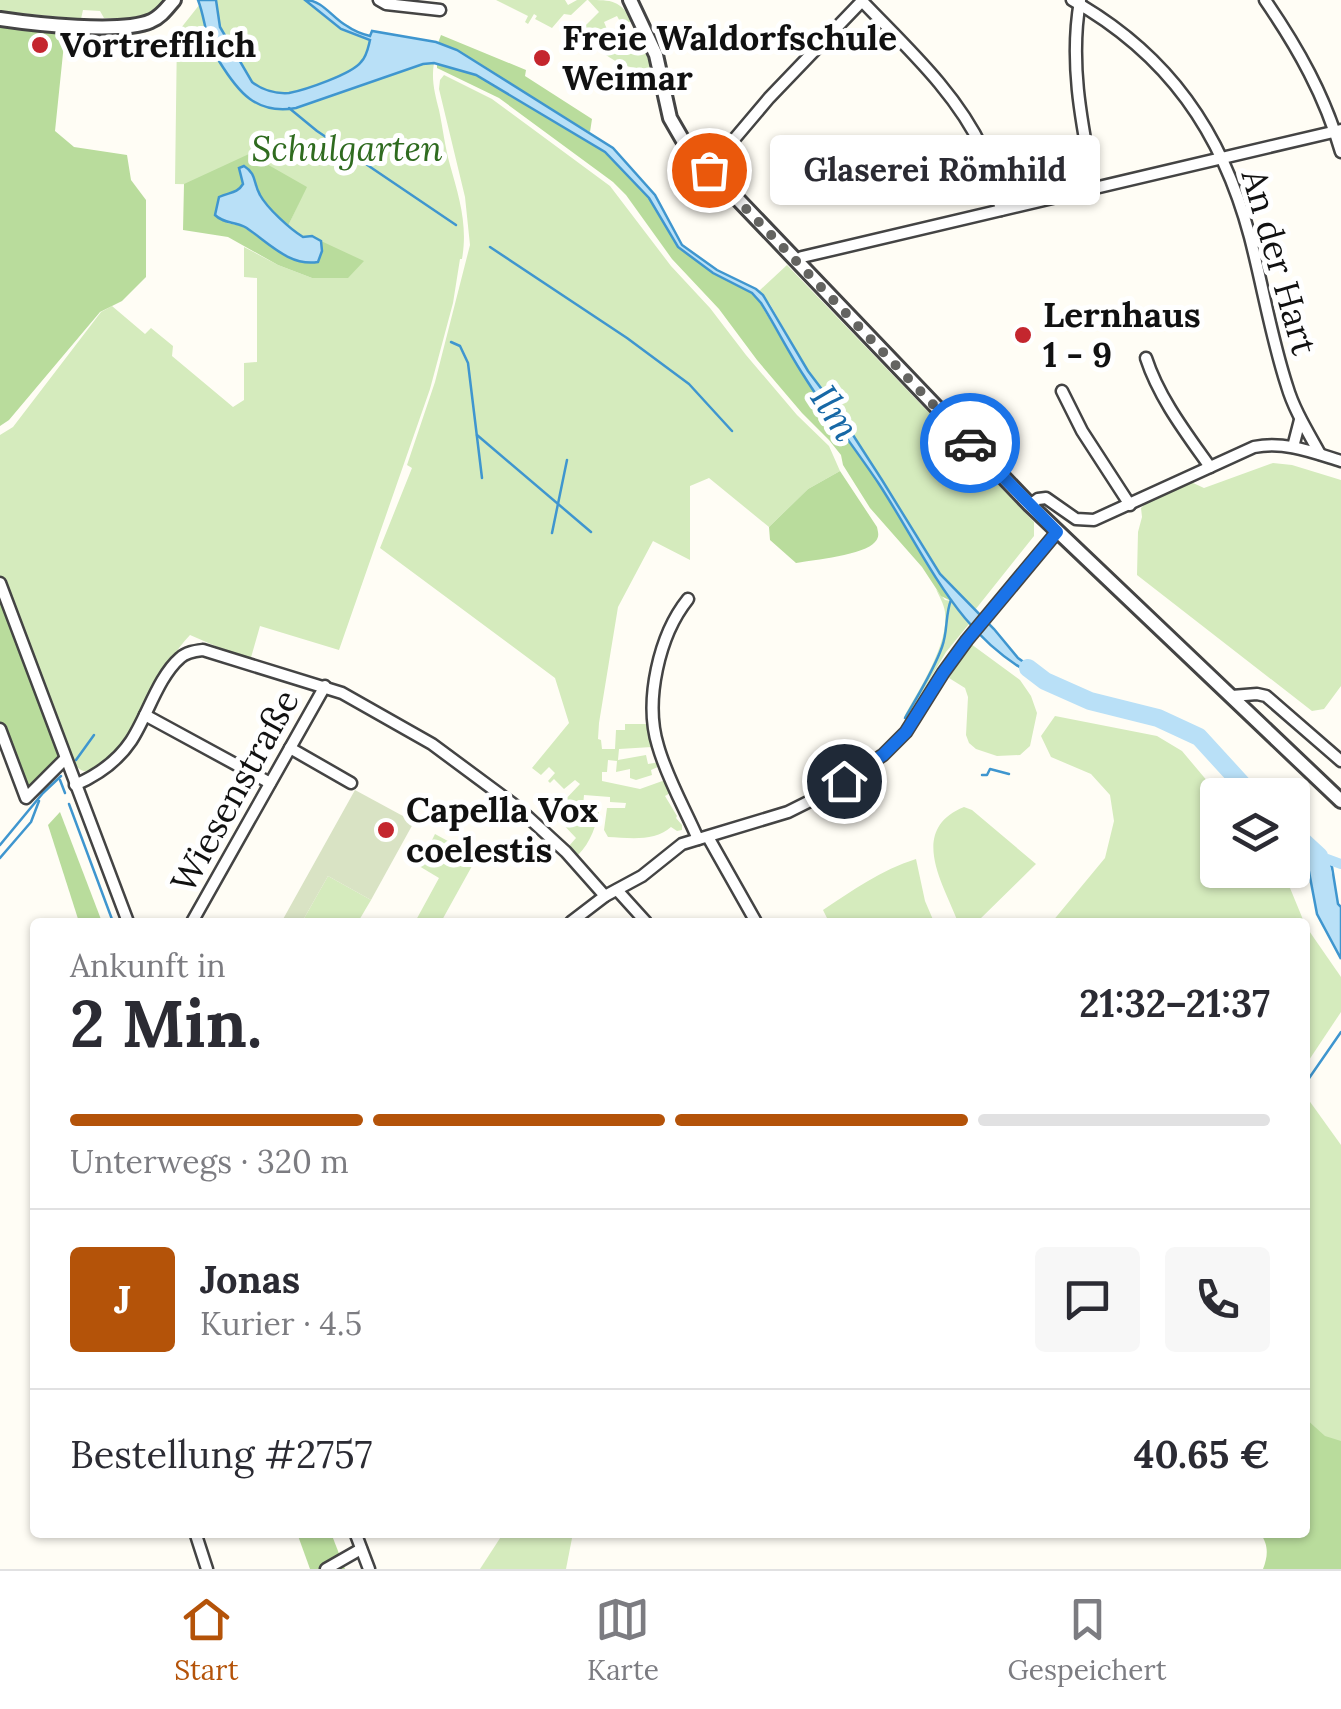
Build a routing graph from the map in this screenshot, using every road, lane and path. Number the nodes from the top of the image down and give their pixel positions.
1 (174, 0) edge
2 (379, 0) edge
3 (630, 0) edge
4 (862, 0) edge
5 (1265, 0) edge
6 (1077, 1) edge
7 (440, 10) dead end
8 (0, 19) edge
9 (1338, 131) edge
10 (1341, 152) edge
11 (1220, 158) junction
12 (709, 170) junction
13 (1094, 188) junction
14 (1000, 210) junction
15 (796, 261) junction
16 (1146, 358) dead end
17 (1062, 390) dead end
18 (1300, 420) junction
19 (1293, 446) junction
20 (1320, 454) junction
21 (1341, 461) edge
22 (1210, 467) junction
23 (1030, 505) junction
24 (1130, 505) junction
25 (1057, 532) junction
26 (0, 584) edge
27 (688, 599) dead end
28 (325, 686) junction
29 (1232, 696) junction
30 (146, 715) junction
31 (0, 729) edge
32 (290, 748) junction
33 (64, 758) junction
34 (1341, 761) edge
35 (270, 783) junction
36 (351, 783) dead end
37 (75, 785) junction
38 (1341, 801) edge
39 (703, 838) junction
40 (617, 890) junction
41 (605, 896) junction
42 (126, 918) edge
43 (194, 918) edge
44 (576, 918) edge
45 (642, 918) edge
46 (753, 918) edge
47 (197, 1538) edge
48 (357, 1538) edge
49 (361, 1549) junction
50 (207, 1569) edge
51 (326, 1569) edge
52 (369, 1569) edge

1 - 8 street
2 - 7 street
3 - 12 street
4 - 12 street
4 - 14 street
5 - 9 street
6 - 11 street, An der Hart
6 - 13 street
9 - 10 street
9 - 11 street
11 - 13 street
11 - 18 street, An der Hart
12 - 15 street
13 - 14 street
14 - 15 street
15 - 23 street
16 - 22 street
17 - 24 street
18 - 19 street
18 - 20 street, An der Hart
19 - 20 street
19 - 22 street
20 - 21 street
22 - 24 street
23 - 24 street
23 - 25 street
25 - 29 street
25 - 39 street
26 - 33 street
27 - 39 street
28 - 30 street
28 - 32 street, Wiesenstraße
28 - 41 street
29 - 34 street
29 - 38 street
30 - 35 street
30 - 37 street
31 - 33 street
32 - 35 street, Wiesenstraße
32 - 36 street
33 - 37 street
35 - 43 street, Wiesenstraße
37 - 42 street
39 - 40 street
39 - 46 street
40 - 41 street
40 - 45 street
41 - 44 street
47 - 50 street
48 - 49 street
49 - 51 street
49 - 52 street

